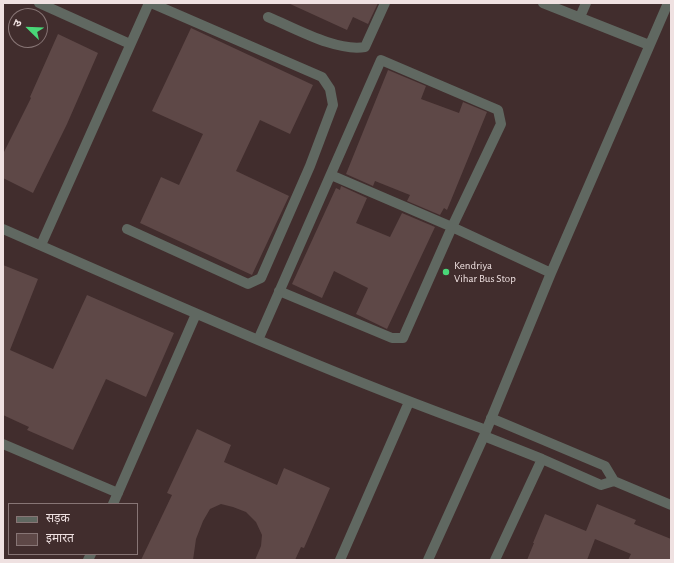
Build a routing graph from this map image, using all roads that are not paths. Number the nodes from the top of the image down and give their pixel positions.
1 (39, 3) edge
2 (150, 3) edge
3 (385, 3) edge
4 (543, 3) edge
5 (586, 3) edge
6 (668, 3) edge
7 (268, 17) dead end
8 (580, 17) junction
9 (130, 44) junction
10 (649, 45) junction
11 (330, 175) junction
12 (452, 227) junction
13 (3, 229) edge
14 (127, 229) dead end
15 (40, 245) junction
16 (552, 273) junction
17 (279, 291) junction
18 (196, 314) junction
19 (258, 340) junction
20 (410, 402) junction
21 (491, 418) junction
22 (485, 433) junction
23 (3, 444) edge
24 (542, 459) junction
25 (614, 481) junction
26 (118, 493) junction
27 (113, 503) edge
28 (671, 505) edge
29 (340, 560) edge
30 (428, 560) edge
31 (495, 560) edge

1 - 9 street
2 - 9 street
2 - 14 street
3 - 7 street
4 - 8 street
5 - 8 street
6 - 10 street
8 - 10 street
9 - 15 street
10 - 16 street
11 - 12 street
11 - 12 street
11 - 17 street
12 - 16 street
12 - 17 street
13 - 15 street
15 - 18 street
16 - 21 street
17 - 19 street
18 - 19 street
18 - 26 street
19 - 20 street
20 - 22 street
20 - 29 street
21 - 22 street
21 - 25 street
22 - 24 street
22 - 30 street
23 - 26 street
24 - 25 street
24 - 31 street
25 - 28 street
26 - 27 street

